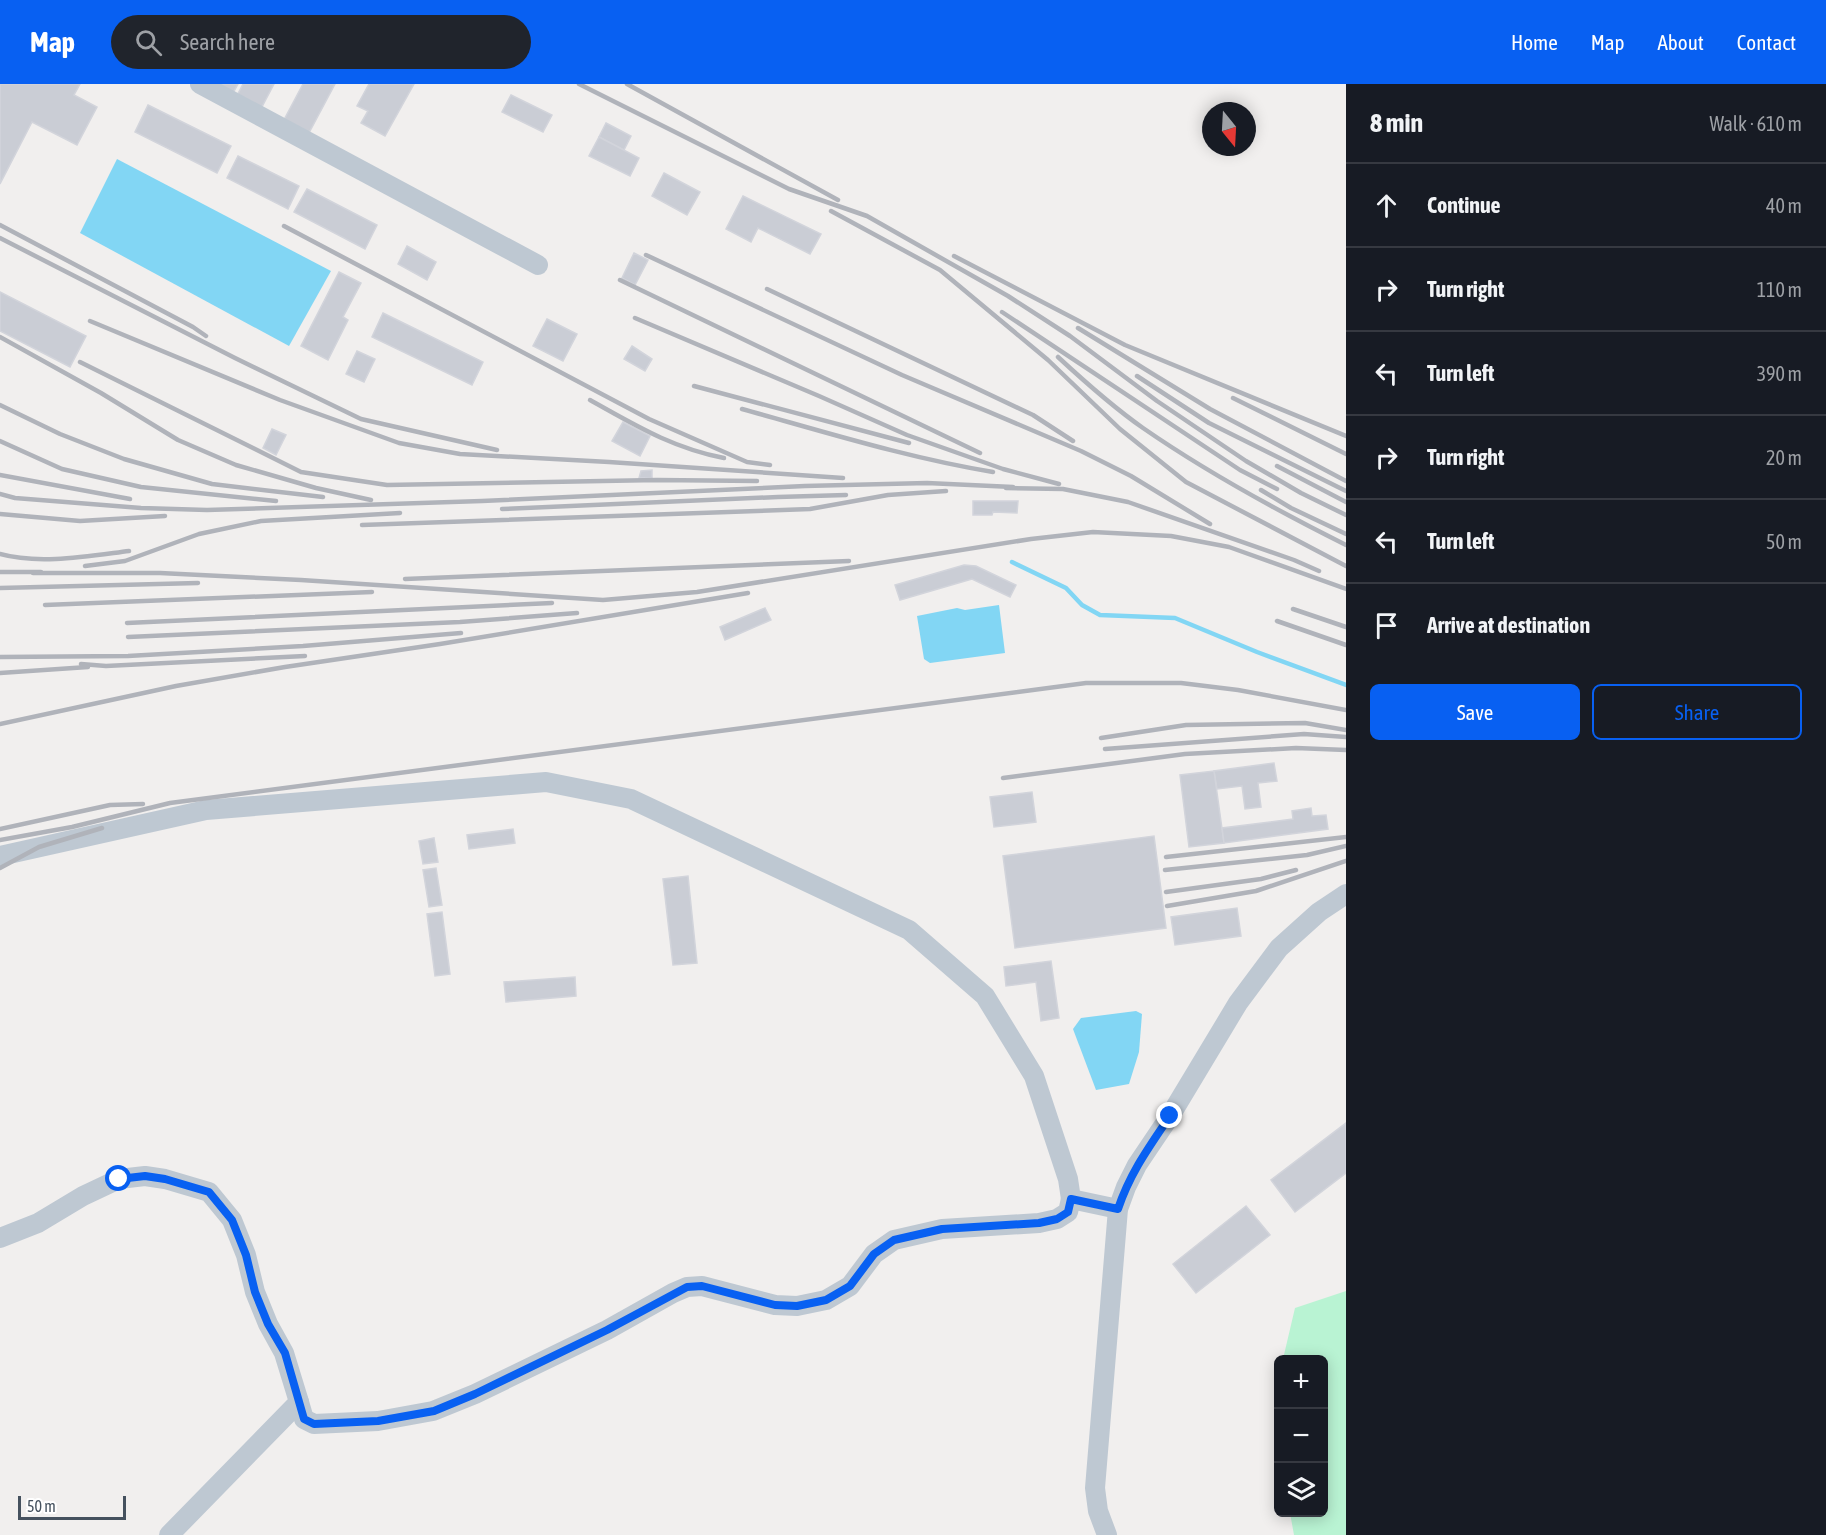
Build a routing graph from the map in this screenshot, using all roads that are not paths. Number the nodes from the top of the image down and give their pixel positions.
1 (200, 84) edge
2 (538, 265) dead end
3 (0, 856) edge
4 (1346, 894) edge
5 (1071, 1199) junction
6 (1118, 1209) junction
7 (0, 1238) edge
8 (298, 1402) junction
9 (169, 1535) edge
10 (1107, 1535) edge

1 - 2 street
3 - 5 street
4 - 6 street
5 - 6 street
5 - 8 street
6 - 10 street
7 - 8 street
8 - 9 street

